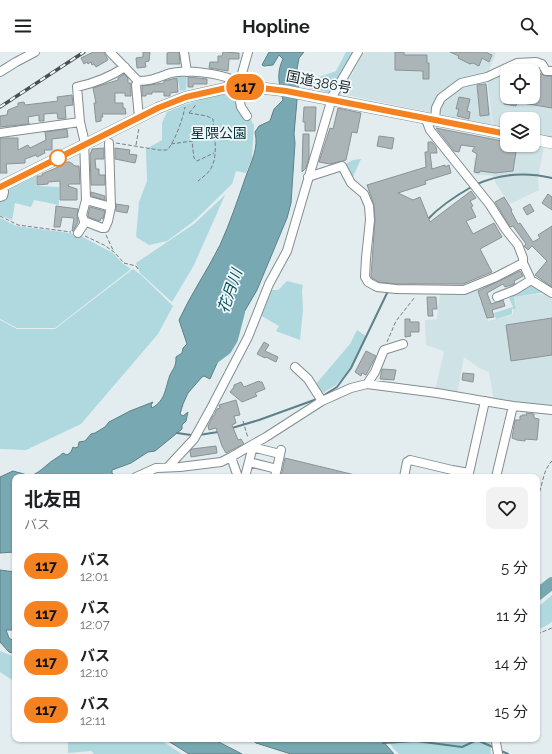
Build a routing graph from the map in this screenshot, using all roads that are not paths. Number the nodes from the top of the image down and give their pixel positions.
1 (35, 52) edge
2 (110, 52) edge
3 (184, 52) edge
4 (248, 52) edge
5 (358, 52) edge
6 (125, 67) junction
7 (552, 71) edge
8 (0, 72) edge
9 (186, 72) junction
10 (138, 82) junction
11 (237, 84) junction
12 (329, 99) junction
13 (247, 116) dead end
14 (139, 118) junction
15 (431, 119) junction
16 (80, 122) junction
17 (0, 133) edge
18 (500, 133) edge
19 (540, 140) edge
20 (109, 143) road end
21 (552, 143) edge
22 (84, 145) junction
23 (308, 177) junction
24 (0, 190) edge
25 (86, 200) junction
26 (112, 207) junction
27 (84, 221) junction
28 (78, 233) road end
29 (523, 263) junction
30 (531, 280) junction
31 (552, 293) edge
32 (497, 297) dead end
33 (403, 344) dead end
34 (295, 367) dead end
35 (367, 384) junction
36 (321, 399) junction
37 (485, 401) junction
38 (513, 406) junction
39 (552, 410) edge
40 (231, 457) junction
41 (249, 462) junction
42 (168, 467) junction
43 (276, 473) edge
44 (143, 474) edge
45 (237, 474) edge
46 (247, 474) edge
47 (405, 474) edge
48 (451, 474) edge
49 (469, 474) edge
50 (497, 474) edge
51 (496, 742) dead end
52 (497, 753) edge

1 - 8 street
2 - 6 street
3 - 9 street
4 - 11 street
5 - 12 street
6 - 10 street
6 - 16 street
7 - 15 street
9 - 10 street
9 - 11 street
10 - 14 street
11 - 12 highway, 国道386号
11 - 13 street
11 - 14 highway, 国道386号
12 - 15 highway, 国道386号
12 - 23 street
14 - 22 highway, 国道386号
15 - 18 highway, 国道386号
15 - 29 street
16 - 17 street
16 - 22 street
19 - 21 highway
20 - 26 street
22 - 24 highway, 国道386号
22 - 25 street
23 - 29 street
23 - 42 street
25 - 26 street
25 - 27 street
26 - 27 street
27 - 28 street
29 - 30 street
30 - 31 street
30 - 32 street
33 - 35 street
34 - 36 street
35 - 36 street
35 - 37 street
36 - 40 street
37 - 38 street
37 - 49 street
38 - 39 street
38 - 50 street
40 - 42 street
40 - 45 street
41 - 43 street
41 - 43 street
41 - 46 street
42 - 44 street
47 - 48 street
51 - 52 street

